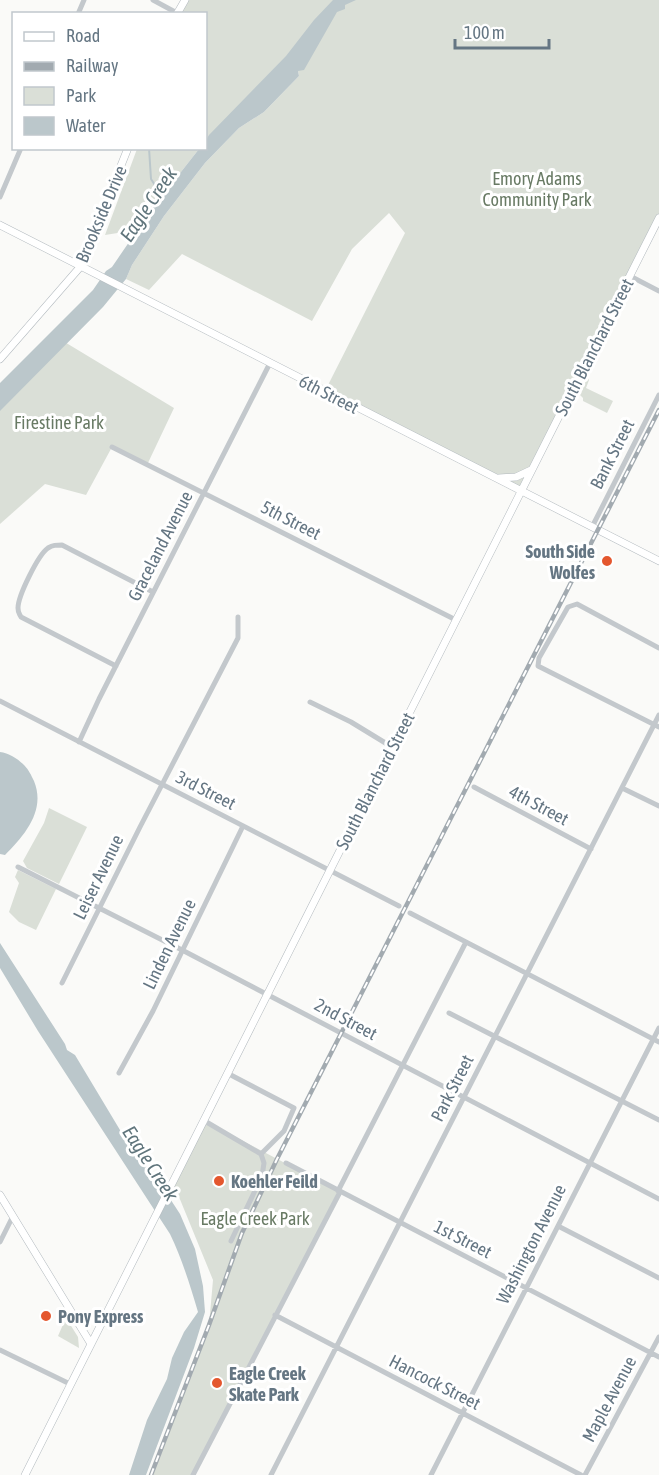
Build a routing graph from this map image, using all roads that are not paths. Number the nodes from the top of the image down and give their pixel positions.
1 (153, 0) edge
2 (175, 12) edge
3 (20, 150) edge
4 (127, 150) edge
5 (0, 197) edge
6 (659, 218) edge
7 (0, 225) edge
8 (81, 266) junction
9 (630, 276) junction
10 (659, 291) edge
11 (0, 359) edge
12 (270, 363) junction
13 (659, 395) edge
14 (112, 447) dead end
15 (533, 468) junction
16 (496, 478) junction
17 (522, 491) junction
18 (204, 492) junction
19 (592, 527) junction
20 (659, 561) edge
21 (153, 592) junction
22 (237, 618) dead end
23 (456, 620) junction
24 (659, 648) edge
25 (116, 666) junction
26 (0, 701) edge
27 (310, 702) dead end
28 (659, 716) edge
29 (657, 726) edge
30 (79, 742) junction
31 (392, 747) junction
32 (162, 784) junction
33 (474, 787) dead end
34 (622, 788) junction
35 (659, 806) edge
36 (243, 826) junction
37 (591, 849) junction
38 (18, 867) dead end
39 (329, 871) junction
40 (399, 906) dead end
41 (100, 908) junction
42 (410, 913) dead end
43 (466, 942) junction
44 (182, 950) junction
45 (527, 974) junction
46 (62, 983) dead end
47 (266, 994) junction
48 (450, 1013) dead end
49 (659, 1028) edge
50 (496, 1036) junction
51 (656, 1041) edge
52 (403, 1066) junction
53 (119, 1073) dead end
54 (227, 1073) junction
55 (464, 1098) junction
56 (621, 1101) junction
57 (203, 1120) junction
58 (659, 1120) edge
59 (261, 1154) junction
60 (286, 1163) dead end
61 (589, 1163) junction
62 (339, 1191) junction
63 (0, 1195) edge
64 (659, 1199) edge
65 (13, 1216) junction
66 (400, 1223) junction
67 (558, 1226) junction
68 (231, 1241) dead end
69 (0, 1242) edge
70 (659, 1278) edge
71 (526, 1289) junction
72 (275, 1315) junction
73 (659, 1337) edge
74 (91, 1344) junction
75 (336, 1348) junction
76 (0, 1350) edge
77 (651, 1353) junction
78 (659, 1357) edge
79 (70, 1384) junction
80 (462, 1413) junction
81 (26, 1475) edge
82 (193, 1475) edge
83 (271, 1475) edge
84 (431, 1475) edge
85 (583, 1475) edge

1 - 2 street
3 - 5 street
4 - 8 street, Brookside Drive
6 - 9 street, South Blanchard Street
7 - 8 street, 6th Street
8 - 11 street, Brookside Drive
8 - 12 street, 6th Street
9 - 10 street
9 - 15 street, South Blanchard Street
12 - 16 street, 6th Street
12 - 18 street, Graceland Avenue
13 - 19 street, Bank Street
14 - 18 street, 5th Street
15 - 16 street
15 - 17 street, South Blanchard Street
16 - 17 street, 6th Street
17 - 19 street, 6th Street
17 - 23 street, South Blanchard Street
18 - 21 street, Graceland Avenue
18 - 23 street, 5th Street
19 - 20 street, 6th Street
21 - 25 street, Graceland Avenue
21 - 25 street
22 - 32 street, Leiser Avenue
23 - 31 street, South Blanchard Street
24 - 29 street
25 - 30 street, Graceland Avenue
26 - 30 street, 3rd Street
27 - 31 street
28 - 29 street, Park Street
29 - 34 street, Park Street
30 - 32 street, 3rd Street
31 - 39 street, South Blanchard Street
32 - 36 street, 3rd Street
32 - 41 street, Leiser Avenue
33 - 37 street, 4th Street
34 - 35 street
34 - 37 street, Park Street
36 - 39 street, 3rd Street
36 - 44 street, Linden Avenue
37 - 45 street, Park Street
38 - 41 street, 2nd Street
39 - 40 street, 3rd Street
39 - 47 street, South Blanchard Street
41 - 44 street, 2nd Street
41 - 46 street, Leiser Avenue
42 - 43 street
43 - 45 street
43 - 52 street
44 - 47 street, 2nd Street
44 - 53 street, Linden Avenue
45 - 50 street, Park Street
45 - 51 street
47 - 52 street, 2nd Street
47 - 54 street, South Blanchard Street
48 - 50 street
49 - 51 street, Washington Avenue
50 - 55 street, Park Street
50 - 56 street
51 - 56 street, Washington Avenue
52 - 55 street, 2nd Street
52 - 62 street
54 - 57 street, South Blanchard Street
54 - 59 street
55 - 61 street, 2nd Street
55 - 66 street, Park Street
56 - 58 street
56 - 61 street, Washington Avenue
57 - 59 street
57 - 74 street, South Blanchard Street
59 - 68 street
60 - 62 street, 1st Street
61 - 64 street, 2nd Street
61 - 67 street, Washington Avenue
62 - 66 street, 1st Street
62 - 72 street
63 - 65 street
65 - 69 street
65 - 74 street
66 - 71 street, 1st Street
66 - 75 street, Park Street
67 - 70 street
67 - 71 street, Washington Avenue
71 - 77 street, 1st Street
71 - 80 street, Washington Avenue
72 - 75 street, Hancock Street
72 - 82 street
73 - 77 street, Maple Avenue
74 - 79 street, South Blanchard Street
75 - 80 street, Hancock Street
75 - 83 street, Park Street
76 - 79 street
77 - 78 street, 1st Street
77 - 85 street, Maple Avenue
79 - 81 street, South Blanchard Street
80 - 84 street, Washington Avenue
80 - 85 street, Hancock Street

